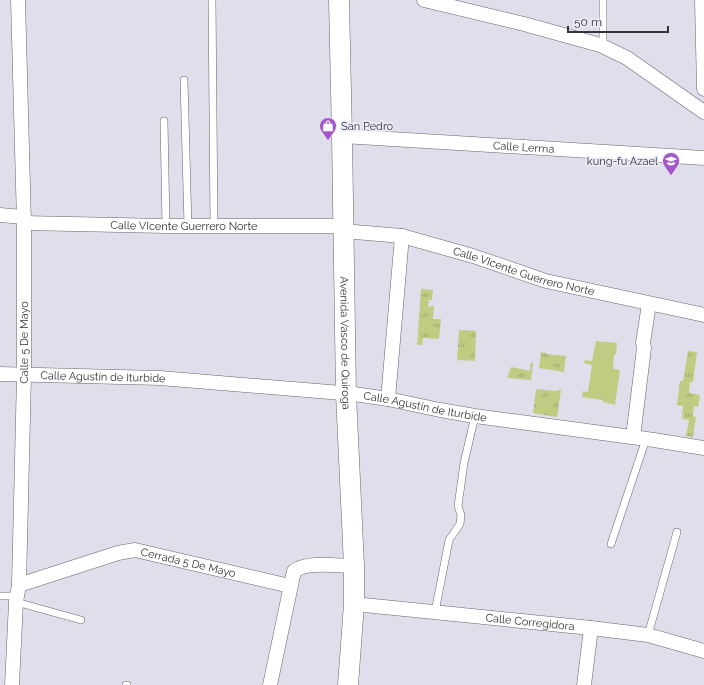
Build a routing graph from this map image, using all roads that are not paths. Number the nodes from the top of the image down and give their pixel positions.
1 (18, 0) edge
2 (212, 0) edge
3 (339, 0) edge
4 (424, 0) edge
5 (603, 0) edge
6 (702, 0) edge
7 (602, 46) junction
8 (184, 80) dead end
9 (704, 89) edge
10 (704, 112) edge
11 (164, 121) dead end
12 (342, 136) junction
13 (704, 158) edge
14 (0, 215) edge
15 (24, 220) junction
16 (214, 225) junction
17 (166, 226) junction
18 (188, 226) junction
19 (343, 228) junction
20 (402, 236) junction
21 (649, 304) junction
22 (704, 315) edge
23 (0, 374) edge
24 (24, 375) junction
25 (346, 394) junction
26 (388, 399) junction
27 (475, 416) junction
28 (640, 438) junction
29 (704, 448) edge
30 (677, 532) dead end
31 (611, 544) dead end
32 (354, 566) junction
33 (290, 586) junction
34 (18, 594) junction
35 (0, 596) edge
36 (354, 604) junction
37 (435, 612) junction
38 (81, 620) dead end
39 (591, 628) junction
40 (648, 635) junction
41 (704, 651) edge
42 (12, 685) edge
43 (270, 685) edge
44 (348, 685) edge
45 (584, 685) edge

1 - 15 street, Calle 5 De Mayo
2 - 16 lane
3 - 12 street, Avenida Vasco de Quiroga
4 - 7 street
5 - 7 lane
6 - 9 street
7 - 10 street
8 - 18 lane
11 - 17 lane
12 - 13 street, Calle Lerma
12 - 19 street, Avenida Vasco de Quiroga
14 - 15 street, Calle VIcente Guerrero Norte
15 - 17 street, Calle VIcente Guerrero Norte
15 - 24 street, Calle 5 De Mayo
16 - 18 street, Calle VIcente Guerrero Norte
16 - 19 street, Calle VIcente Guerrero Norte
17 - 18 street, Calle VIcente Guerrero Norte
19 - 20 street, Calle VIcente Guerrero Norte
19 - 25 street, Avenida Vasco de Quiroga
20 - 21 street, Calle VIcente Guerrero Norte
20 - 26 street
21 - 22 street, Calle VIcente Guerrero Norte
21 - 28 street
23 - 24 street, Calle Agustín de Iturbide
24 - 25 street, Calle Agustín de Iturbide
24 - 34 street, Calle 5 De Mayo
25 - 26 street, Calle Agustín de Iturbide
25 - 32 street, Avenida Vasco de Quiroga
26 - 27 street, Calle Agustín de Iturbide
27 - 28 street, Calle Agustín de Iturbide
27 - 37 lane
28 - 29 street, Calle Agustín de Iturbide
28 - 31 lane
30 - 40 lane
32 - 33 street
32 - 36 street, Avenida Vasco de Quiroga
33 - 34 street, Cerrada 5 De Mayo
33 - 43 street
34 - 35 lane
34 - 38 lane
34 - 42 street, Calle 5 De Mayo
36 - 37 street, Calle Corregidora
36 - 44 street, Avenida Vasco de Quiroga
37 - 39 street, Calle Corregidora
39 - 40 street, Calle Corregidora
39 - 45 street
40 - 41 street, Calle Corregidora

